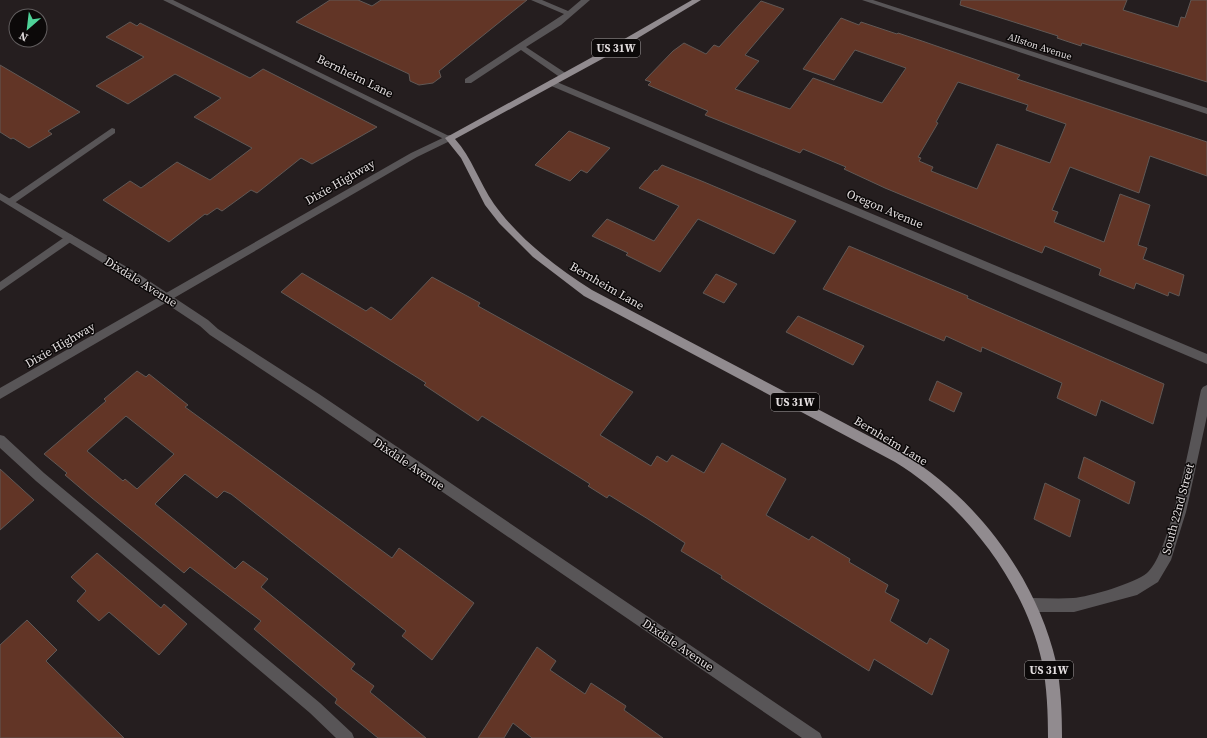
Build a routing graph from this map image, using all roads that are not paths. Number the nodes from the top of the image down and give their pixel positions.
1 (167, 0) edge
2 (535, 0) edge
3 (586, 0) edge
4 (697, 0) edge
5 (866, 0) edge
6 (570, 14) junction
7 (521, 47) junction
8 (564, 76) junction
9 (468, 81) dead end
10 (552, 83) junction
11 (1207, 111) edge
12 (112, 130) dead end
13 (449, 138) junction
14 (0, 196) edge
15 (10, 202) junction
16 (69, 238) junction
17 (0, 287) edge
18 (167, 298) junction
19 (1207, 359) edge
20 (1207, 390) edge
21 (0, 394) edge
22 (0, 440) edge
23 (1030, 605) junction
24 (348, 738) edge
25 (815, 738) edge
26 (1055, 738) edge

1 - 13 street, Bernheim Lane
2 - 6 street
3 - 6 street
4 - 8 main road, Dixie Highway / US 31W
5 - 11 street, Allston Avenue
6 - 7 street
7 - 8 street
7 - 9 street
8 - 10 main road, Dixie Highway / US 31W
10 - 13 main road, Dixie Highway / US 31W
10 - 19 street, Oregon Avenue
12 - 15 street
13 - 18 street, Dixie Highway
13 - 23 main road, Bernheim Lane / US 31W
14 - 15 street, Dixdale Avenue
15 - 16 street, Dixdale Avenue
16 - 17 street
16 - 18 street, Dixdale Avenue
18 - 21 street, Dixie Highway
18 - 25 street, Dixdale Avenue
20 - 23 street, South 22nd Street
22 - 24 street
23 - 26 main road, US 31W

